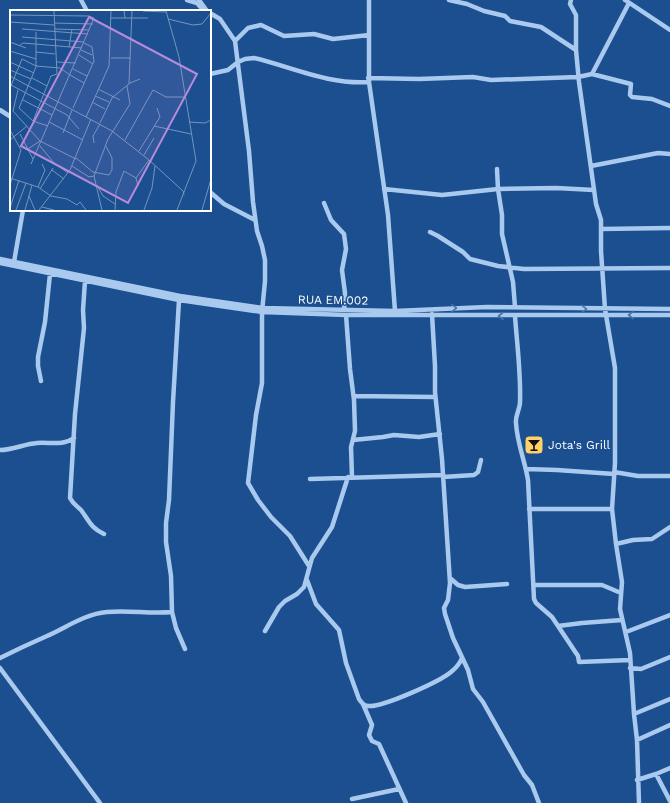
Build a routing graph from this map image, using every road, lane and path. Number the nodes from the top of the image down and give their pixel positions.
1 (81, 0) edge
2 (187, 0) edge
3 (199, 0) edge
4 (369, 0) edge
5 (449, 0) edge
6 (571, 0) edge
7 (627, 2) edge
8 (86, 10) edge
9 (203, 10) edge
10 (206, 10) edge
11 (211, 14) edge
12 (670, 30) edge
13 (369, 35) junction
14 (235, 41) junction
15 (576, 50) junction
16 (238, 62) junction
17 (211, 74) edge
18 (592, 74) junction
19 (578, 77) junction
20 (368, 80) junction
21 (670, 106) edge
22 (0, 110) edge
23 (10, 116) edge
24 (670, 154) edge
25 (591, 166) junction
26 (497, 169) dead end
27 (498, 188) junction
28 (384, 189) junction
29 (594, 190) junction
30 (211, 193) edge
31 (324, 204) dead end
32 (23, 211) edge
33 (255, 220) junction
34 (670, 228) edge
35 (601, 230) junction
36 (430, 232) dead end
37 (0, 259) edge
38 (14, 262) junction
39 (0, 263) edge
40 (509, 267) junction
41 (670, 268) edge
42 (602, 269) junction
43 (50, 274) junction
44 (85, 281) junction
45 (179, 300) junction
46 (515, 307) junction
47 (431, 309) junction
48 (605, 309) junction
49 (263, 310) junction
50 (344, 310) junction
51 (670, 310) edge
52 (395, 311) junction
53 (346, 315) junction
54 (606, 315) junction
55 (432, 316) junction
56 (516, 316) junction
57 (670, 316) edge
58 (41, 381) dead end
59 (354, 396) junction
60 (435, 397) junction
61 (440, 434) junction
62 (74, 438) junction
63 (353, 440) junction
64 (0, 450) edge
65 (481, 460) dead end
66 (526, 469) junction
67 (614, 473) junction
68 (443, 476) junction
69 (670, 476) edge
70 (350, 477) junction
71 (310, 479) dead end
72 (529, 509) junction
73 (612, 509) junction
74 (670, 526) edge
75 (104, 534) dead end
76 (616, 544) junction
77 (309, 566) junction
78 (449, 578) junction
79 (307, 580) junction
80 (507, 584) dead end
81 (534, 585) junction
82 (621, 594) junction
83 (172, 612) junction
84 (670, 615) edge
85 (622, 620) junction
86 (558, 626) junction
87 (265, 631) dead end
88 (626, 632) junction
89 (185, 648) dead end
90 (670, 656) edge
91 (0, 658) edge
92 (462, 658) junction
93 (630, 660) junction
94 (0, 668) edge
95 (630, 668) junction
96 (670, 699) edge
97 (363, 704) junction
98 (634, 714) junction
99 (670, 725) edge
100 (637, 740) junction
101 (670, 768) edge
102 (656, 774) junction
103 (637, 780) junction
104 (399, 789) junction
105 (352, 799) dead end
106 (670, 801) edge
107 (100, 803) edge
108 (406, 803) edge
109 (539, 803) edge
110 (638, 803) edge

1 - 8 street
2 - 9 street
3 - 10 street
4 - 13 street
5 - 15 street
6 - 15 street
7 - 12 street
7 - 18 street
11 - 14 street
13 - 14 street
13 - 20 street
14 - 16 street
15 - 19 street
16 - 17 street
16 - 20 street
16 - 33 street
18 - 19 street
18 - 21 street
19 - 20 street
19 - 25 street
20 - 28 street
22 - 23 street
24 - 25 street
25 - 29 street
26 - 27 street
27 - 28 street
27 - 29 street
27 - 40 street
28 - 52 street
29 - 35 street
30 - 33 street
31 - 50 street
32 - 38 street
33 - 49 street
34 - 35 street
35 - 42 street
36 - 40 street
37 - 38 street, RUA EM.002
38 - 49 street, RUA EM.002
39 - 43 street, RUA EM.002
40 - 42 street
40 - 46 street
41 - 42 street
42 - 48 street
43 - 44 street, RUA EM.002
43 - 58 street
44 - 45 street, RUA EM.002
44 - 62 street
45 - 49 street, RUA EM.002
45 - 83 street
47 -> 46 street, RUA EM.002
46 -> 48 street, RUA EM.002
47 - 52 street, RUA EM.002
47 - 55 street
48 - 51 street, RUA EM.002
48 - 54 street
49 - 50 street, RUA EM.002
49 - 53 street, RUA EM.002
49 - 77 street
50 - 52 street, RUA EM.002
53 - 55 street, RUA EM.002
53 - 59 street
54 - 56 street, RUA EM.002
57 -> 54 street, RUA EM.002
54 - 67 street
56 -> 55 street, RUA EM.002
55 - 60 street
56 - 66 street
59 - 60 street
59 - 63 street
60 - 61 street
61 - 63 street
61 - 68 street
62 - 64 street
62 - 75 street
63 - 70 street
65 - 68 street
66 - 67 street
66 - 72 street
67 - 69 street
67 - 73 street
68 - 70 street
68 - 78 street
70 - 71 street
70 - 77 street
72 - 73 street
72 - 81 street
73 - 76 street
74 - 76 street
76 - 82 street
77 - 79 street
78 - 80 street
78 - 92 street
79 - 87 street
79 - 97 street
81 - 82 street
81 - 86 street
82 - 85 street
83 - 89 street
83 - 91 street
84 - 88 street
85 - 86 street
85 - 88 street
86 - 93 street
88 - 93 street
90 - 95 street
92 - 97 street
92 - 109 street
93 - 95 street
94 - 107 street
95 - 98 street
96 - 98 street
97 - 104 street
98 - 100 street
99 - 100 street
100 - 103 street
101 - 102 street
102 - 103 street
102 - 106 street
103 - 110 street
104 - 105 street
104 - 108 street

